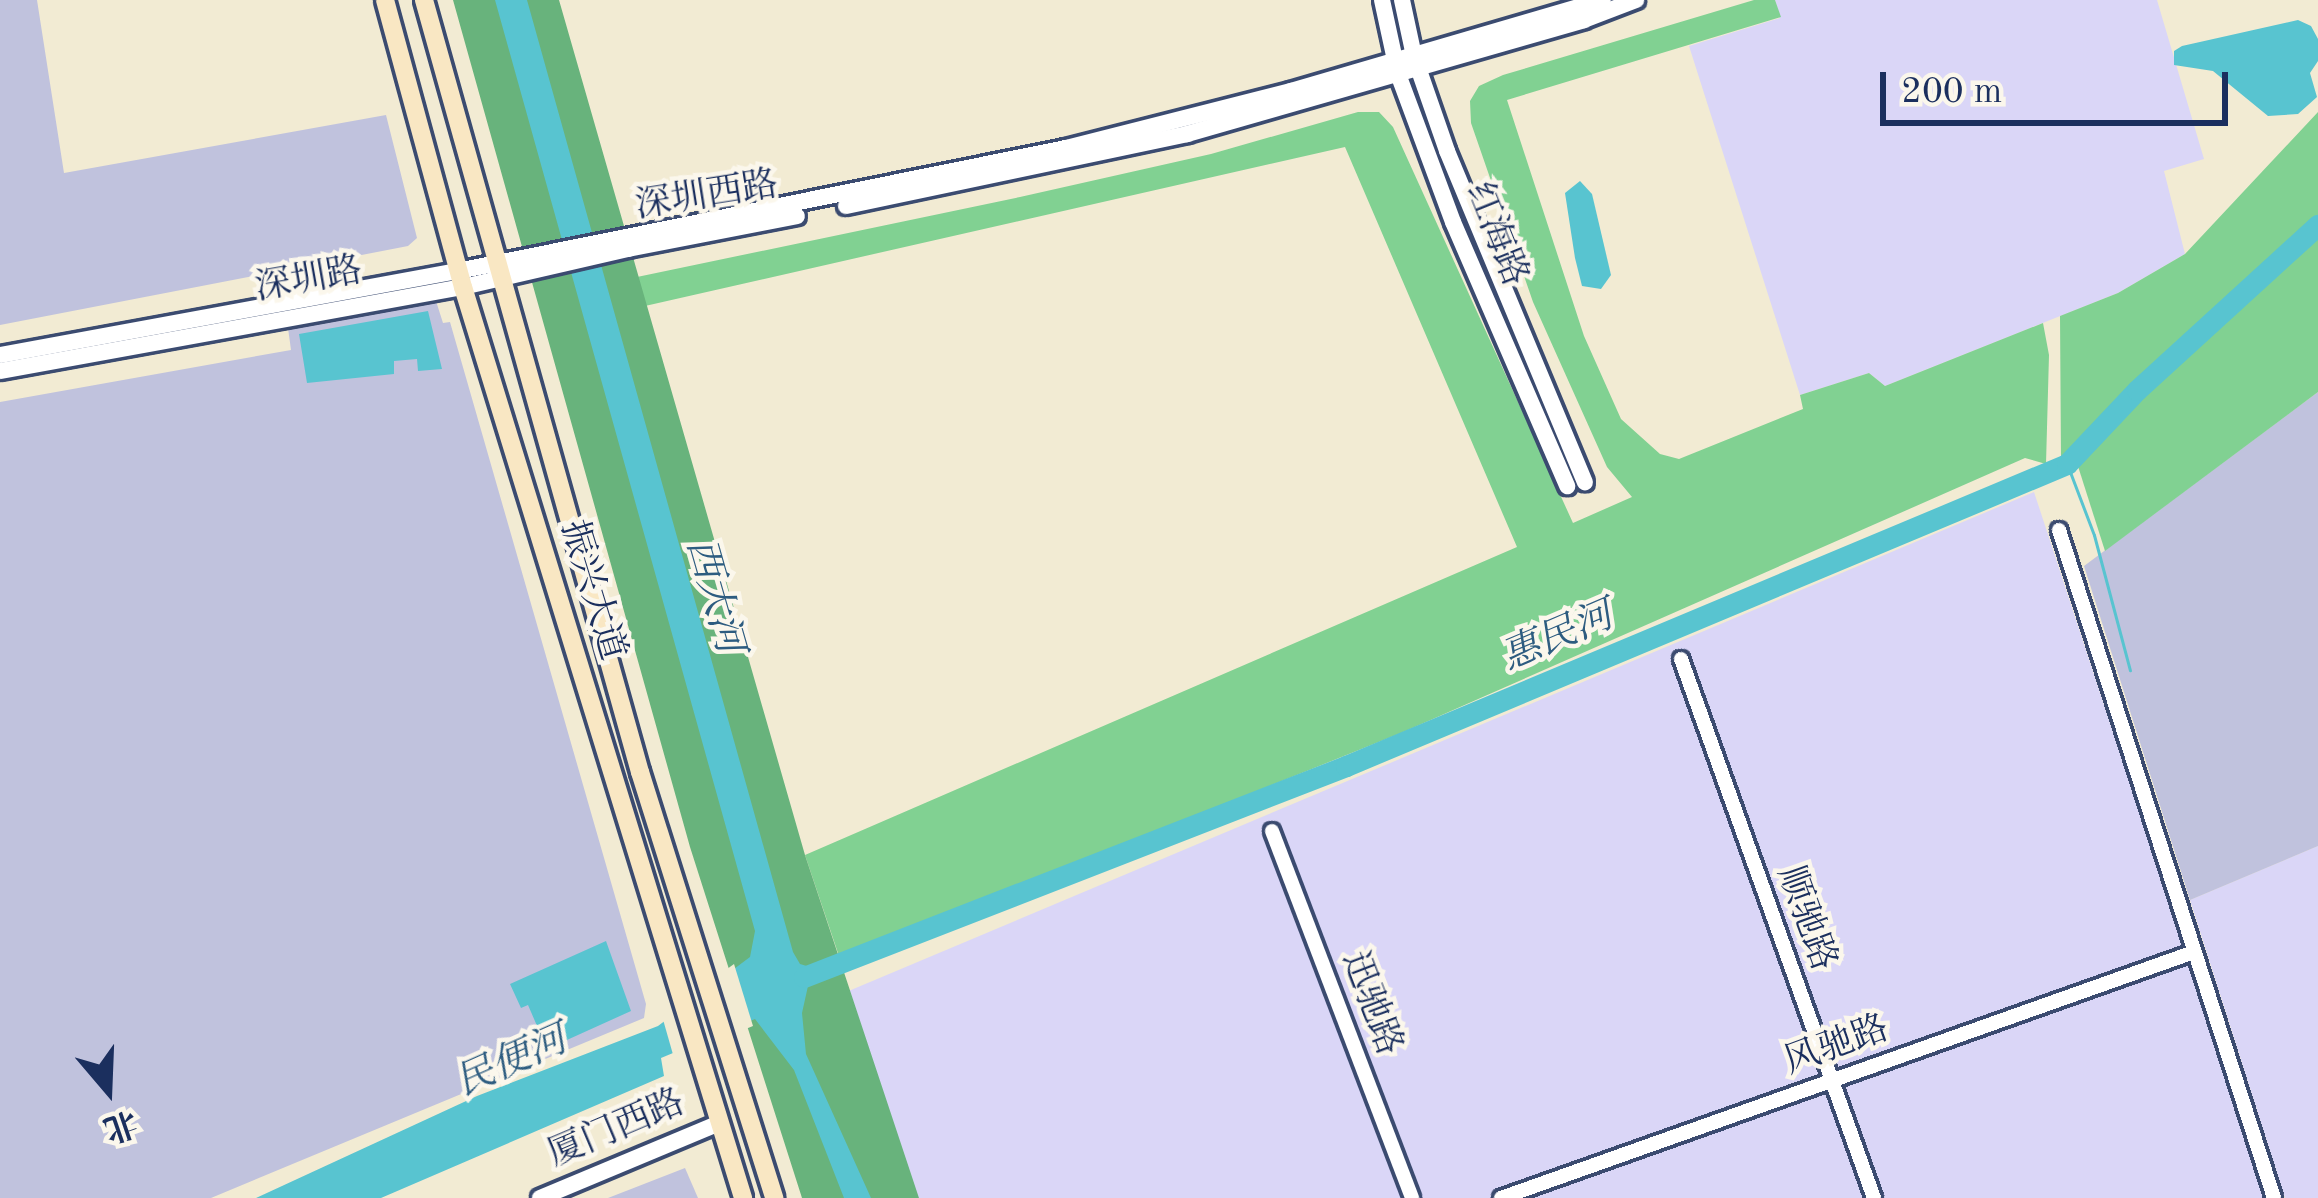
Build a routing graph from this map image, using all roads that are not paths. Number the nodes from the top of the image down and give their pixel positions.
1 (385, 0) edge
2 (424, 0) edge
3 (1382, 0) edge
4 (1402, 0) edge
5 (1603, 0) edge
6 (1636, 0) edge
7 (1416, 62) junction
8 (1396, 67) junction
9 (624, 244) joint
10 (500, 270) junction
11 (461, 279) junction
12 (0, 355) edge
13 (0, 371) edge
14 (2059, 530) dead end
15 (1681, 659) dead end
16 (1272, 831) dead end
17 (2194, 952) junction
18 (1833, 1081) junction
19 (719, 1123) junction
20 (540, 1198) edge
21 (743, 1198) edge
22 (774, 1198) edge
23 (1412, 1198) edge
24 (1501, 1198) edge
25 (1874, 1198) edge
26 (2274, 1198) edge

1 - 11 main road, 振兴大道
2 - 10 main road, 振兴大道
3 - 8 street, 红海路
4 - 7 street, 红海路
5 - 7 street, 深圳西路
6 - 7 street, 深圳西路
7 - 8 street, 深圳西路
7 - 8 street, 红海路
8 - 9 street, 深圳西路
9 - 10 street, 深圳路
10 - 11 street, 深圳路
10 - 22 main road, 振兴大道
11 - 12 street, 深圳路
11 - 13 street, 深圳路
11 - 19 main road, 振兴大道
14 - 17 street
15 - 18 street, 顺驰路
16 - 23 street, 迅驰路
17 - 18 street, 风驰路
17 - 26 street
18 - 24 street, 风驰路
18 - 25 street, 顺驰路
19 - 20 street, 厦门西路
19 - 21 main road, 振兴大道

